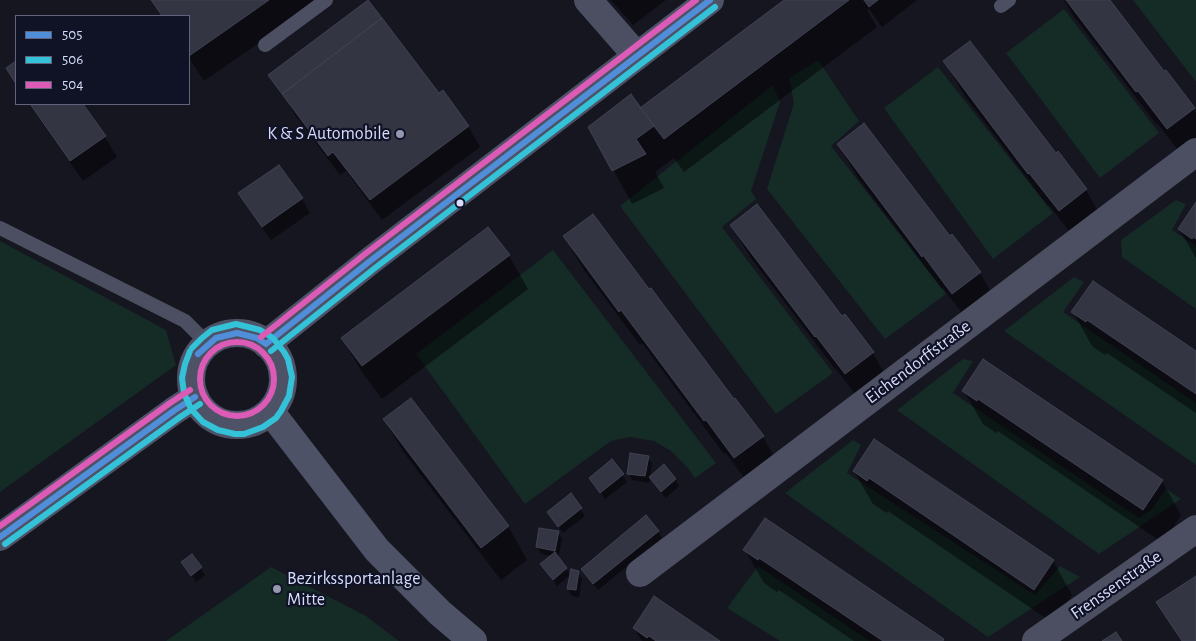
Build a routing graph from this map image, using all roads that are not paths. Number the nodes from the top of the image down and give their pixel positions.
1 (326, 0) edge
2 (588, 0) edge
3 (710, 0) edge
4 (265, 45) dead end
5 (637, 56) junction
6 (1196, 152) edge
7 (0, 228) edge
8 (208, 344) junction
9 (266, 344) junction
10 (195, 397) junction
11 (270, 411) junction
12 (1196, 529) edge
13 (0, 537) edge
14 (640, 572) dead end
15 (473, 641) edge
16 (1036, 641) edge

1 - 4 lane
2 - 5 street
3 - 5 main road
5 - 9 main road
6 - 14 street, Eichendorffstraße
7 - 8 lane
8 - 9 main road
8 - 10 main road
9 - 11 main road
10 - 11 main road
10 - 13 main road
11 - 15 main road
12 - 16 street, Frenssenstraße

